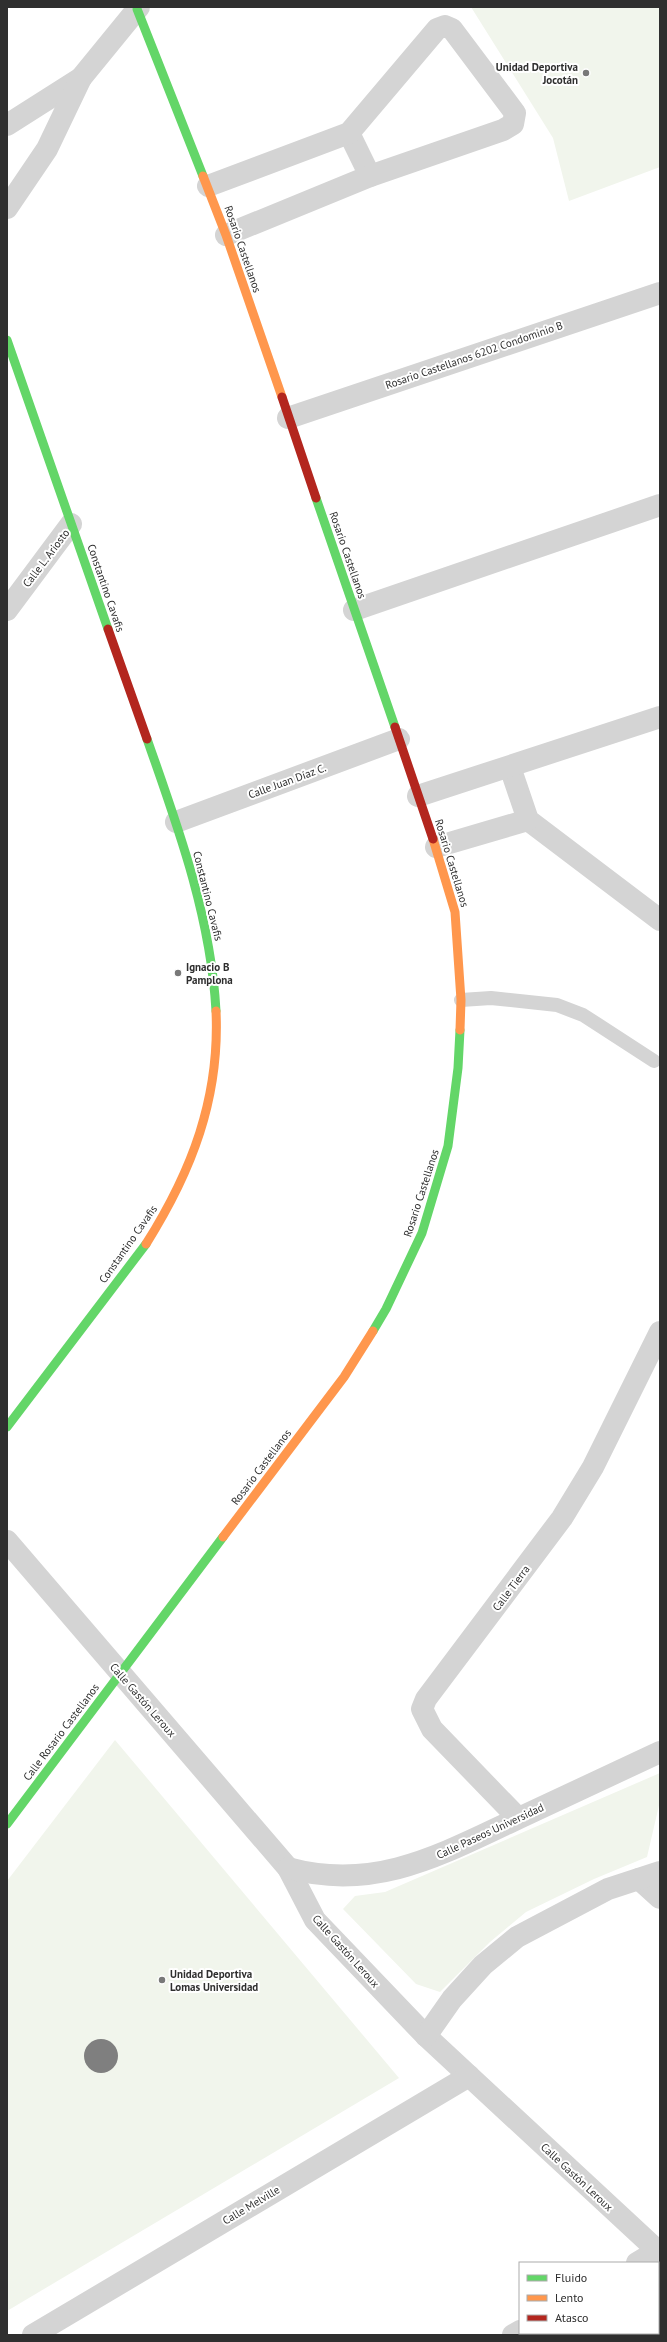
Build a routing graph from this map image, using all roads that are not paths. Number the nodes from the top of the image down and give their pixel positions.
1 (138, 8) edge
2 (81, 78) junction
3 (7, 125) edge
4 (349, 133) junction
5 (370, 176) junction
6 (208, 186) junction
7 (7, 208) edge
8 (226, 235) junction
9 (660, 293) edge
10 (7, 340) edge
11 (288, 418) junction
12 (660, 505) edge
13 (71, 524) junction
14 (7, 610) edge
15 (354, 610) junction
16 (660, 717) edge
17 (399, 739) junction
18 (510, 768) junction
19 (418, 796) junction
20 (528, 820) junction
21 (176, 822) junction
22 (436, 847) junction
23 (660, 920) edge
24 (461, 1000) junction
25 (654, 1060) dead end
26 (660, 1332) edge
27 (7, 1427) edge
28 (7, 1542) edge
29 (121, 1673) junction
30 (660, 1752) edge
31 (518, 1818) junction
32 (7, 1824) edge
33 (288, 1868) junction
34 (660, 1872) edge
35 (639, 1879) junction
36 (660, 1898) edge
37 (426, 2036) junction
38 (469, 2076) junction
39 (659, 2252) edge
40 (638, 2262) edge
41 (33, 2335) edge

1 - 2 street
1 - 6 street, Rosario Castellanos
2 - 3 street
2 - 7 street
4 - 5 street
4 - 5 street
4 - 6 street
5 - 8 street
6 - 8 street, Rosario Castellanos
8 - 11 street, Rosario Castellanos
9 - 11 street, Rosario Castellanos 6202 Condominio B
10 - 13 street, Constantino Cavafis
11 - 15 street, Rosario Castellanos
12 - 15 street
13 - 14 street, Calle L. Ariosto
13 - 21 street, Constantino Cavafis
15 - 17 street, Rosario Castellanos
16 - 18 street
17 - 19 street, Rosario Castellanos
17 - 21 street, Calle Juan Díaz C.
18 - 19 street
18 - 20 street
19 - 22 street, Rosario Castellanos
20 - 22 street
20 - 23 street
21 - 27 street, Constantino Cavafis
22 - 24 street, Rosario Castellanos
24 - 25 lane
24 - 29 street, Rosario Castellanos
26 - 31 street, Calle Tierra
28 - 29 street, Calle Gastón Leroux
29 - 32 street, Calle Rosario Castellanos
29 - 33 street, Calle Gastón Leroux
30 - 31 street, Calle Paseos Universidad
31 - 33 street, Calle Paseos Universidad
33 - 37 street, Calle Gastón Leroux
34 - 35 street
35 - 36 street
35 - 37 street
37 - 38 street, Calle Gastón Leroux
38 - 39 street, Calle Gastón Leroux
38 - 41 street, Calle Melville
39 - 40 street

